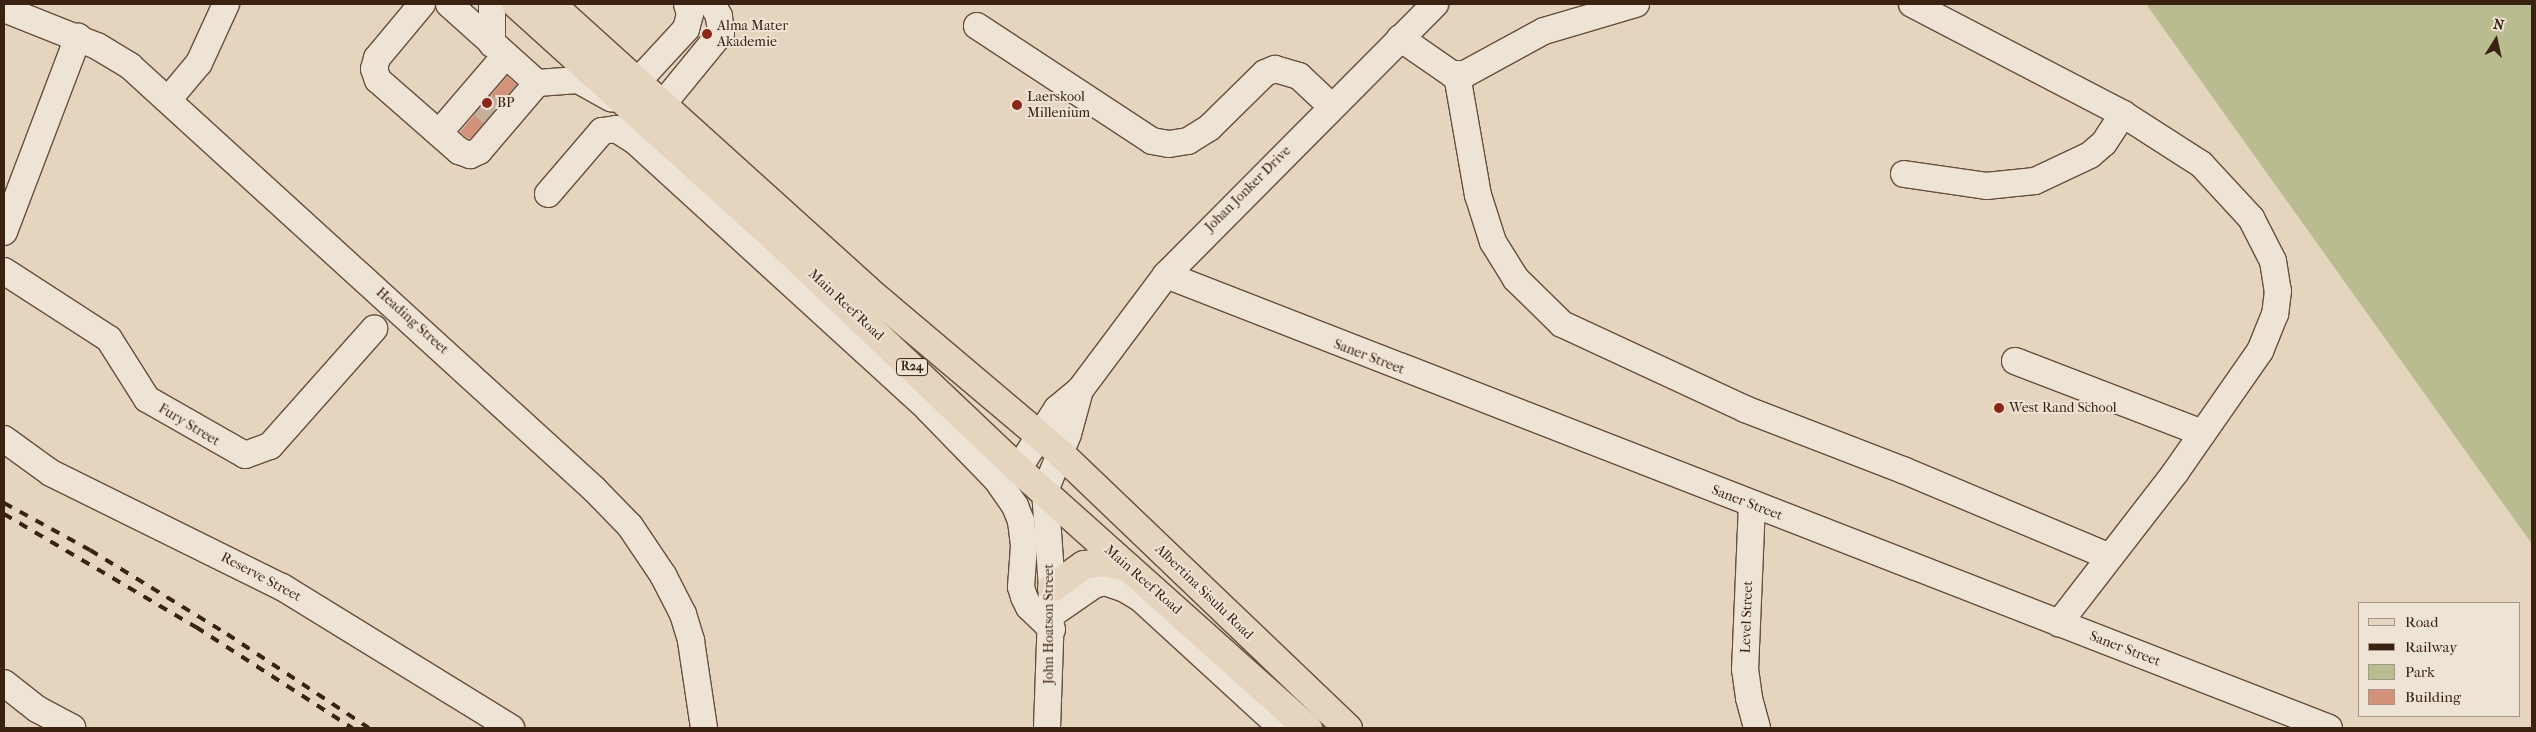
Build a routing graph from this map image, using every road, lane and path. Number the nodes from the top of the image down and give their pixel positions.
1 (226, 4) edge
2 (422, 4) edge
3 (449, 4) edge
4 (492, 4) edge
5 (516, 4) edge
6 (551, 4) edge
7 (687, 4) edge
8 (712, 4) edge
9 (1434, 4) edge
10 (1636, 4) edge
11 (1912, 4) edge
12 (4, 9) edge
13 (977, 26) dead end
14 (78, 37) junction
15 (1400, 38) junction
16 (498, 50) junction
17 (1457, 75) junction
18 (638, 81) junction
19 (537, 83) junction
20 (168, 100) junction
21 (1331, 106) junction
22 (486, 108) junction
23 (654, 112) junction
24 (2123, 114) junction
25 (438, 133) junction
26 (1904, 174) dead end
27 (548, 194) dead end
28 (4, 232) edge
29 (4, 271) edge
30 (1166, 275) junction
31 (374, 329) dead end
32 (2015, 361) dead end
33 (1080, 390) junction
34 (2203, 433) junction
35 (1039, 435) junction
36 (4, 439) edge
37 (1061, 454) junction
38 (1018, 469) junction
39 (1045, 491) junction
40 (1752, 504) junction
41 (2108, 556) junction
42 (1127, 567) junction
43 (1052, 610) junction
44 (2059, 623) junction
45 (4, 683) edge
46 (72, 728) edge
47 (511, 728) edge
48 (704, 728) edge
49 (1047, 728) edge
50 (1282, 728) edge
51 (1308, 728) edge
52 (1348, 728) edge
53 (1757, 728) edge
54 (2329, 728) edge

1 - 20 street
2 - 25 street
3 - 16 street
4 - 16 street
5 - 23 main road, Main Reef Road / R24
6 - 18 main road, Main Reef Road / R24
7 - 18 street
8 - 23 street
9 - 15 street, Johan Jonker Drive
10 - 17 street
11 - 24 street
12 - 14 street, Heading Street
13 - 21 street
14 - 20 street, Heading Street
14 - 28 street
15 - 17 street
15 - 21 street, Johan Jonker Drive
16 - 19 street
16 - 22 street
17 - 41 street
18 - 23 main road, Main Reef Road / R24
19 - 22 street
19 - 23 street
20 - 48 street, Heading Street
21 - 30 street, Johan Jonker Drive
22 - 25 street
22 - 25 street
23 - 35 main road, Main Reef Road / R24
23 - 38 main road, Main Reef Road / R24
24 - 26 street
24 - 34 street
27 - 43 street
29 - 31 street, Fury Street
30 - 33 street, Johan Jonker Drive
30 - 40 street, Saner Street
32 - 34 street
33 - 35 street, Johan Jonker Drive
33 - 37 street, Johan Jonker Drive
34 - 41 street
35 - 37 main road, Main Reef Road / R24
35 - 38 street, Johan Jonker Drive
36 - 47 street, Reserve Street
37 - 39 street, Johan Jonker Drive
37 - 52 main road, Albertina Sisulu Road / R24
38 - 39 main road, Main Reef Road / R24
39 - 42 main road, Main Reef Road / R24
39 - 43 street, John Hoatson Street
40 - 44 street, Saner Street
40 - 53 street, Level Street
41 - 44 street
42 - 43 main road
42 - 51 main road, Main Reef Road / R24
43 - 49 street, John Hoatson Street
43 - 50 street
44 - 54 street, Saner Street
45 - 46 street

